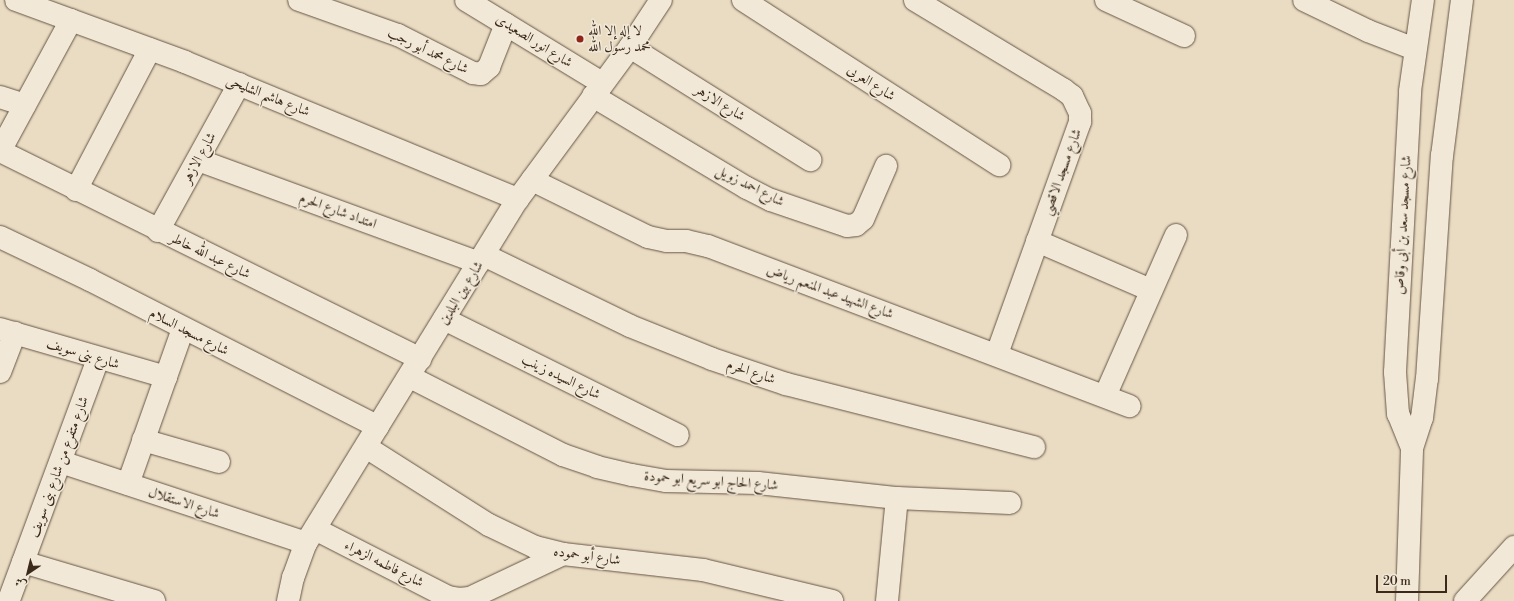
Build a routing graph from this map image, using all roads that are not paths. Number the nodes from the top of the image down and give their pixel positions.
1 (16, 0) edge
2 (299, 0) edge
3 (466, 0) edge
4 (661, 0) edge
5 (743, 0) edge
6 (1106, 0) edge
7 (1304, 0) edge
8 (1423, 0) edge
9 (1462, 0) edge
10 (918, 1) edge
11 (71, 20) junction
12 (506, 24) junction
13 (1184, 36) dead end
14 (630, 47) junction
15 (150, 49) junction
16 (1415, 49) junction
17 (239, 84) junction
18 (598, 90) junction
19 (0, 97) edge
20 (25, 105) junction
21 (0, 151) edge
22 (198, 160) junction
23 (810, 160) dead end
24 (999, 165) dead end
25 (886, 166) dead end
26 (532, 180) junction
27 (76, 190) junction
28 (518, 199) junction
29 (158, 231) junction
30 (1176, 235) dead end
31 (0, 237) edge
32 (1037, 241) junction
33 (482, 259) junction
34 (1151, 290) junction
35 (444, 319) junction
36 (183, 329) junction
37 (7, 331) edge
38 (997, 354) junction
39 (98, 359) junction
40 (415, 368) junction
41 (0, 372) edge
42 (166, 377) junction
43 (1105, 396) junction
44 (1130, 406) dead end
45 (378, 427) junction
46 (678, 435) dead end
47 (143, 440) junction
48 (366, 447) junction
49 (1034, 447) dead end
50 (1412, 448) junction
51 (62, 462) junction
52 (219, 462) dead end
53 (128, 484) junction
54 (898, 498) junction
55 (1010, 503) dead end
56 (310, 536) junction
57 (1514, 547) edge
58 (563, 554) junction
59 (23, 562) junction
60 (122, 596) edge
61 (10, 597) dead end
62 (154, 601) edge
63 (288, 601) edge
64 (832, 601) edge
65 (887, 601) edge
66 (1407, 601) edge
67 (1465, 601) edge

1 - 11 street, شارع هاشم الشليحى
2 - 12 street, شارع محمد أبو رجب
3 - 12 street, شارع انور الصعيدى
4 - 14 street, شارع بين البلدين
5 - 24 street, شارع العربى
6 - 13 street
7 - 16 street
8 - 16 street, شارع مسجد سعد بن أبى وقاص
9 - 50 street, شارع مسجد سعد بن أبى وقاص
10 - 32 street, شارع مسجد الاقصي
11 - 15 street, شارع هاشم الشليحى
11 - 20 street
12 - 18 street, شارع انور الصعيدى
14 - 18 street, شارع بين البلدين
14 - 23 street, شارع الازهر
15 - 17 street, شارع هاشم الشليحى
15 - 27 street
16 - 50 street, شارع مسجد سعد بن أبى وقاص
17 - 22 street, شارع الازهر
17 - 28 street, شارع هاشم الشليحى
18 - 25 street, شارع احمد زويل
18 - 26 street, شارع بين البلدين
19 - 20 street
20 - 21 street
21 - 27 street, شارع عبد الله خاطر
22 - 29 street, شارع الازهر
22 - 33 street, امتداد شارع الحرم
26 - 28 street, شارع بين البلدين
26 - 38 street, شارع الشهيد عبد المنعم رياض
27 - 29 street, شارع عبد الله خاطر
28 - 33 street, شارع بين البلدين
29 - 40 street, شارع عبد الله خاطر
30 - 34 street
31 - 36 street, شارع مسجد السلام
32 - 34 street
32 - 38 street, شارع مسجد الاقصي
33 - 35 street, شارع بين البلدين
33 - 49 street, شارع الحرم
34 - 43 street
35 - 40 street, شارع بين البلدين
35 - 46 street, شارع السيده زينب
36 - 42 street
36 - 45 street, شارع مسجد السلام
37 - 39 street, شارع بنى سويف
37 - 41 street
38 - 43 street, شارع الشهيد عبد المنعم رياض
39 - 42 street, شارع بنى سويف
39 - 51 street, شارع متفرع من شارع بنى سويف
40 - 45 street, شارع بين البلدين
40 - 54 street, شارع الحاج ابو سريع ابو حمودة
42 - 47 street
43 - 44 street, شارع الشهيد عبد المنعم رياض
45 - 48 street, شارع بين البلدين
47 - 52 street
47 - 53 street
48 - 56 street, شارع بين البلدين
48 - 58 street, شارع أبو حموده
50 - 66 street, شارع مسجد سعد بن أبى وقاص
51 - 53 street, شارع الاستقلال
51 - 59 street, شارع متفرع من شارع بنى سويف
53 - 56 street, شارع الاستقلال
54 - 55 street, شارع الحاج ابو سريع ابو حمودة
54 - 65 street
56 - 58 street, شارع فاطمه الزهراء
56 - 63 street, شارع بين البلدين
57 - 67 street
58 - 64 street, شارع أبو حموده
59 - 60 street
59 - 61 street, شارع متفرع من شارع بنى سويف
60 - 62 street

